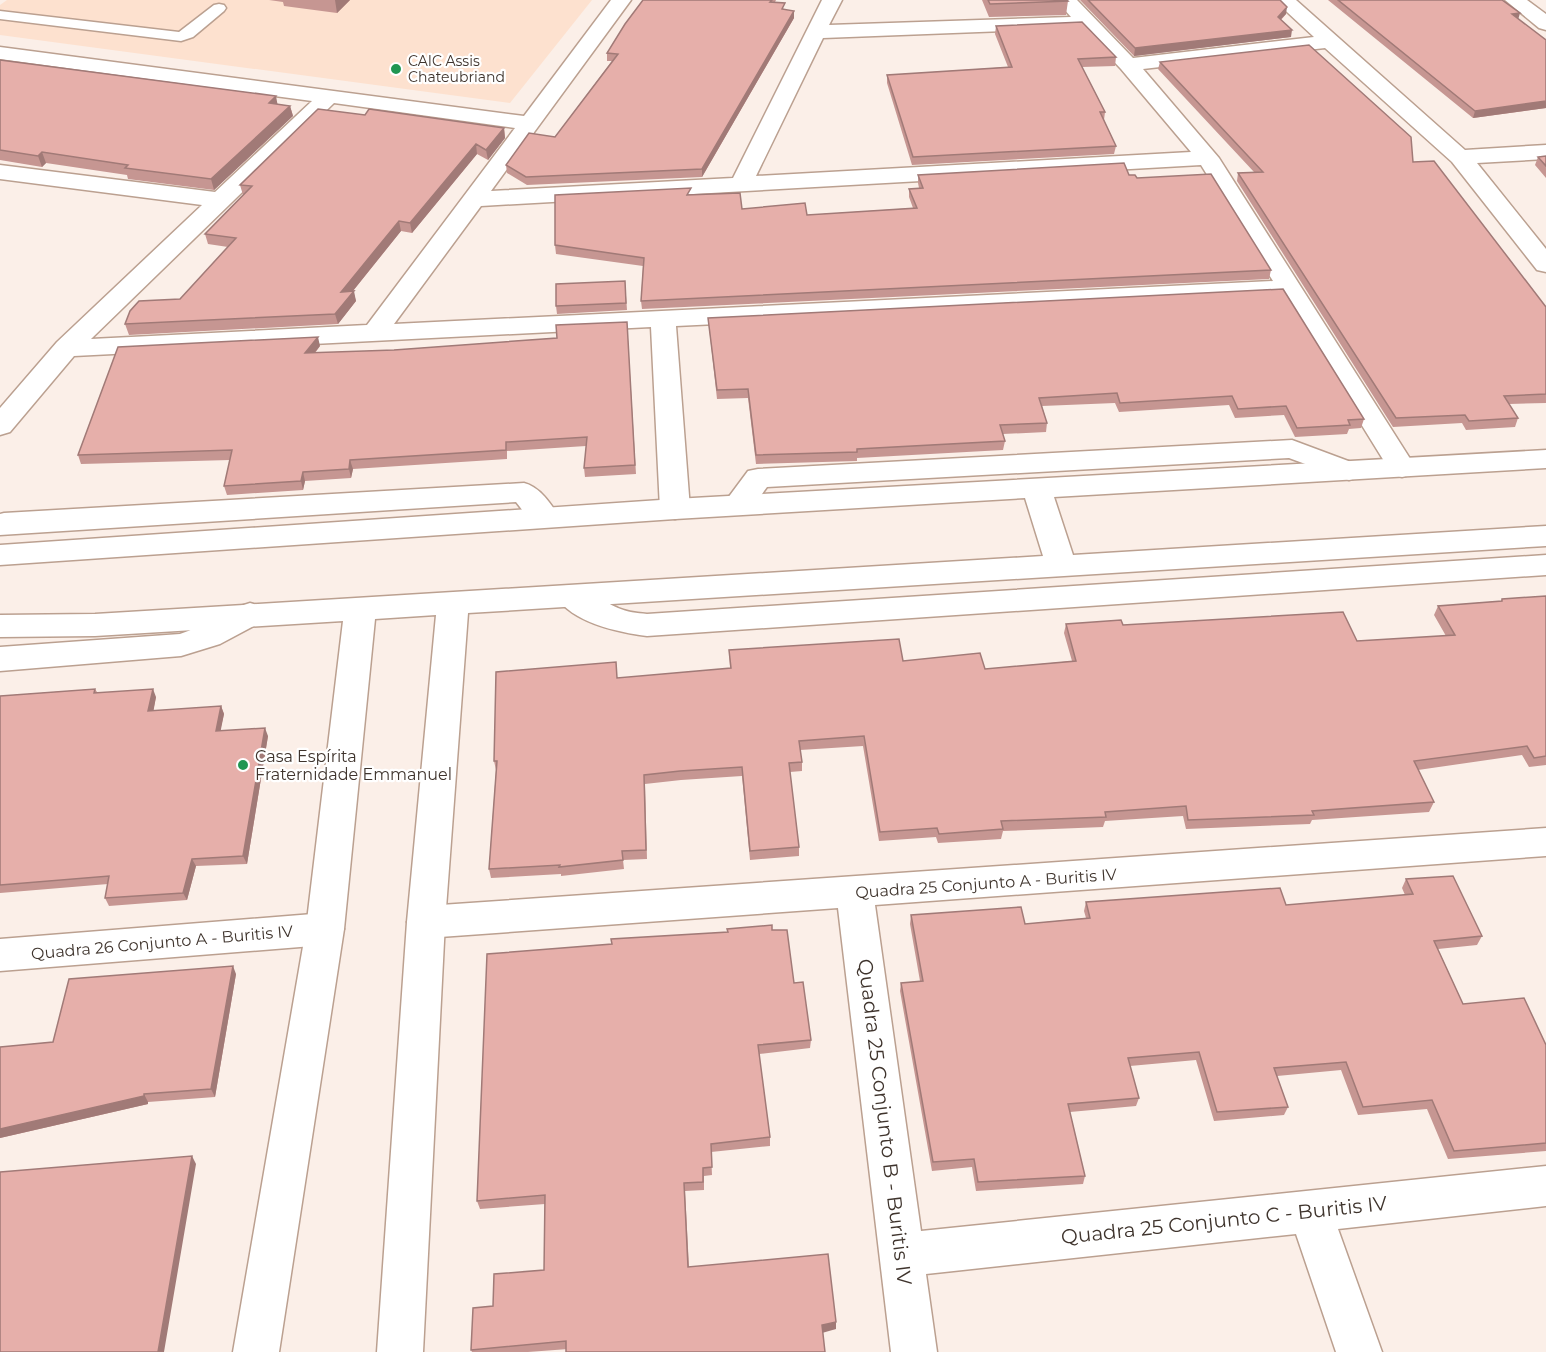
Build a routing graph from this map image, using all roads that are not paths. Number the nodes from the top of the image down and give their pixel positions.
1 (621, 0) edge
2 (832, 0) edge
3 (1066, 0) edge
4 (1284, 0) edge
5 (1515, 0) edge
6 (219, 8) dead end
7 (0, 15) edge
8 (1087, 22) junction
9 (1546, 24) edge
10 (816, 32) junction
11 (1331, 41) junction
12 (0, 53) edge
13 (1128, 65) junction
14 (329, 96) junction
15 (530, 123) junction
16 (1546, 152) edge
17 (1460, 157) junction
18 (1208, 158) junction
19 (0, 172) edge
20 (741, 184) junction
21 (474, 199) junction
22 (220, 200) junction
23 (1546, 265) edge
24 (1289, 288) junction
25 (663, 318) junction
26 (375, 332) junction
27 (66, 348) junction
28 (0, 426) edge
29 (1546, 459) edge
30 (1402, 468) junction
31 (1349, 471) junction
32 (1037, 489) junction
33 (737, 506) junction
34 (675, 509) junction
35 (545, 518) junction
36 (0, 525) edge
37 (1546, 536) edge
38 (0, 555) edge
39 (1546, 565) edge
40 (1061, 566) junction
41 (571, 595) junction
42 (453, 602) junction
43 (360, 608) junction
44 (250, 614) junction
45 (0, 626) edge
46 (0, 659) edge
47 (1546, 842) edge
48 (855, 893) junction
49 (426, 922) junction
50 (325, 929) junction
51 (0, 955) edge
52 (1546, 1186) edge
53 (1310, 1211) junction
54 (902, 1255) junction
55 (256, 1352) edge
56 (400, 1352) edge
57 (914, 1352) edge
58 (1359, 1352) edge

1 - 15 street
2 - 10 street
3 - 8 street
4 - 11 street
5 - 9 street
6 - 7 lane
8 - 10 street
8 - 13 street
10 - 20 street
11 - 13 street
11 - 17 street
12 - 14 street
13 - 18 street
14 - 15 street
14 - 22 street
15 - 21 street
16 - 17 street
17 - 23 street
18 - 20 street
18 - 24 street
19 - 22 street
20 - 21 street
21 - 26 street
22 - 27 street
24 - 25 street
24 - 30 street
25 - 26 street
25 - 34 street
26 - 27 street
27 - 28 street
29 - 30 street
30 - 31 street
31 - 32 street
31 - 33 street
32 - 33 street
32 - 40 street
33 - 34 street
34 - 35 street
35 - 36 street
35 - 38 street
37 - 40 street
39 - 41 street
40 - 41 street
41 - 42 street
42 - 43 street
42 - 49 street
43 - 44 street
43 - 50 street
44 - 45 street
44 - 46 street
47 - 48 street, Quadra 25 Conjunto A - Buritis IV
48 - 49 street, Quadra 25 Conjunto A - Buritis IV
48 - 54 street, Quadra 25 Conjunto B - Buritis IV
49 - 56 street
50 - 51 street, Quadra 26 Conjunto A - Buritis IV
50 - 55 street
52 - 53 street, Quadra 25 Conjunto C - Buritis IV
53 - 54 street, Quadra 25 Conjunto C - Buritis IV
53 - 58 street
54 - 57 street, Quadra 25 Conjunto B - Buritis IV

